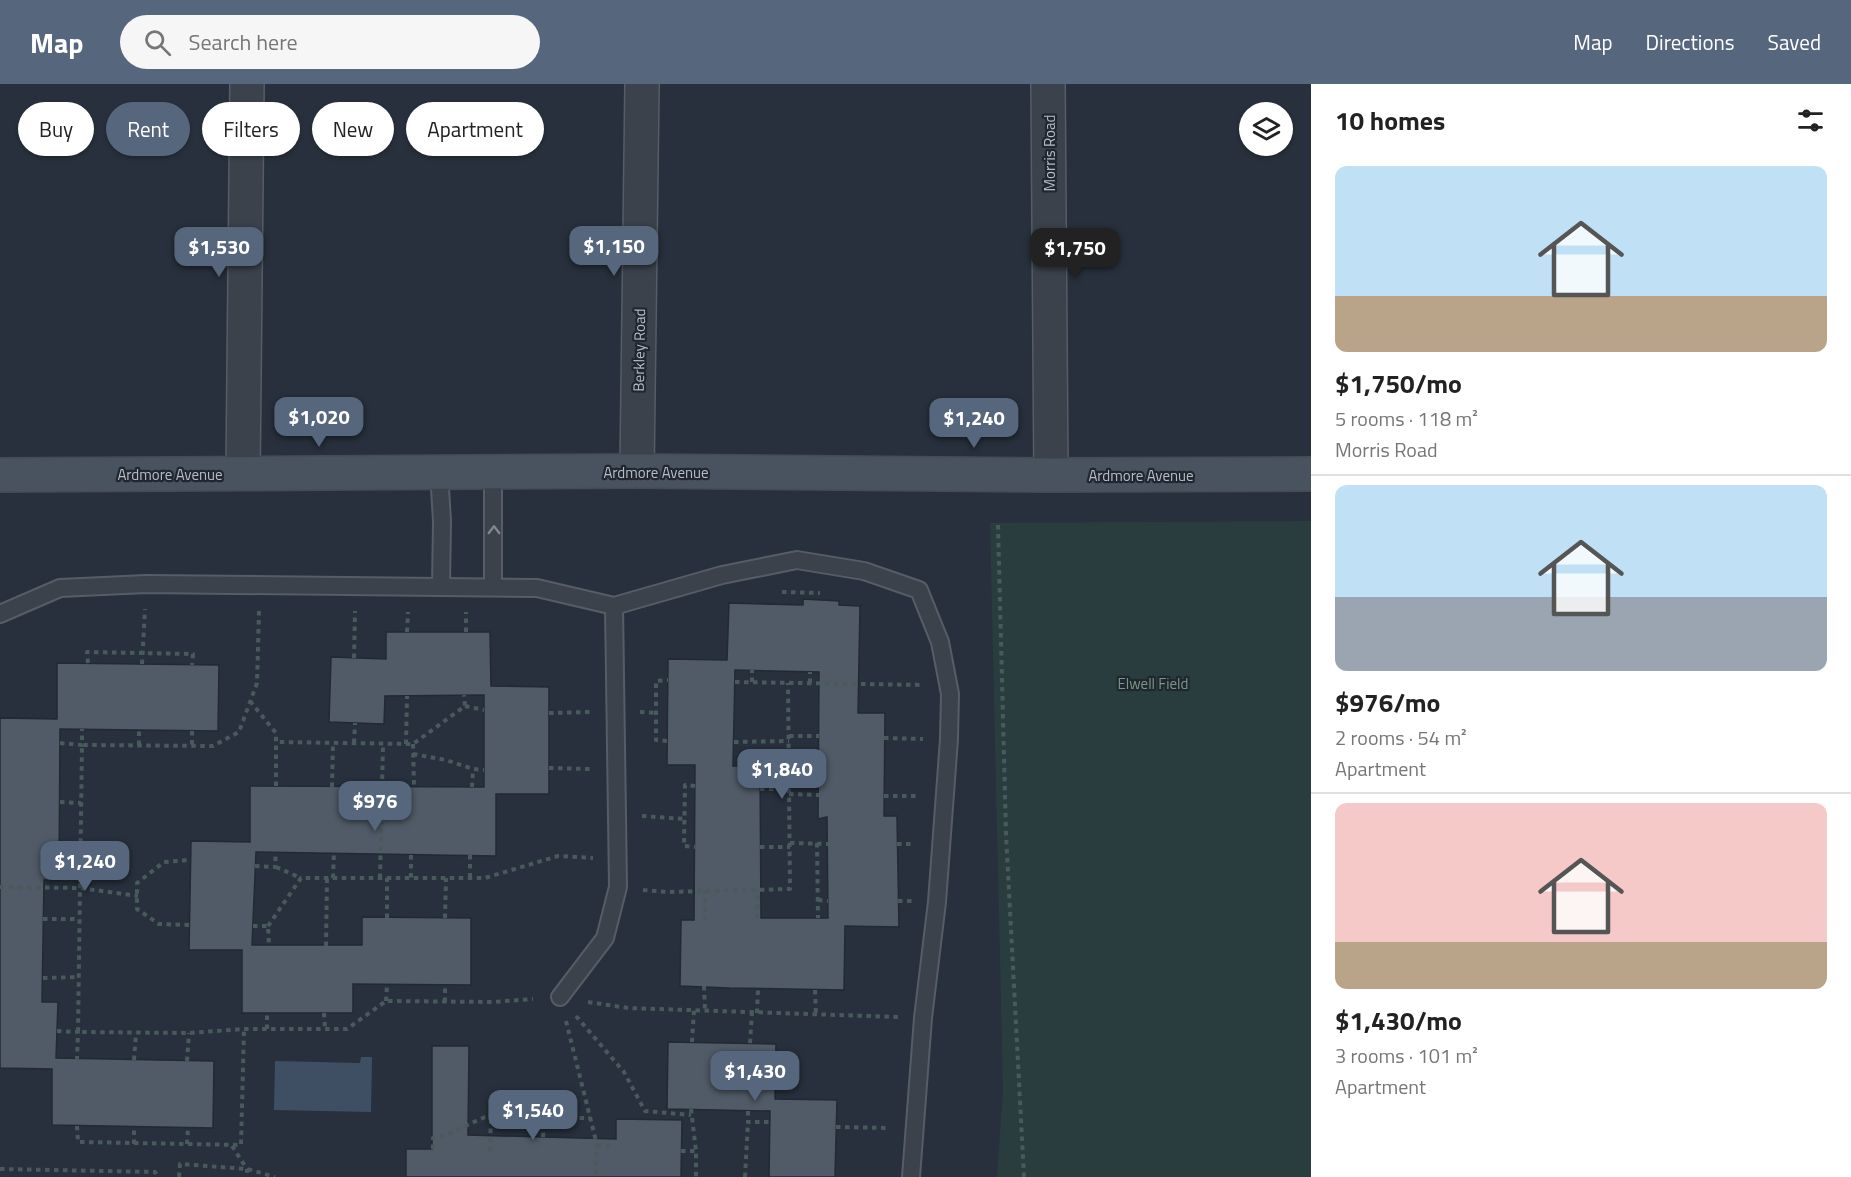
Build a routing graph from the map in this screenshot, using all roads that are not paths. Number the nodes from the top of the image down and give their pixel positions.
1 (247, 84) edge
2 (642, 84) edge
3 (1048, 84) edge
4 (637, 471) junction
5 (439, 472) junction
6 (493, 472) junction
7 (243, 473) junction
8 (1311, 474) edge
9 (0, 475) edge
10 (1051, 475) junction
11 (441, 587) junction
12 (493, 587) junction
13 (614, 606) junction
14 (0, 614) edge
15 (560, 997) road end
16 (911, 1177) edge

1 - 7 street
2 - 4 street, Berkley Road
3 - 10 street, Morris Road
4 - 6 street, Ardmore Avenue
4 - 10 street, Ardmore Avenue
5 - 6 street, Ardmore Avenue
5 - 7 street, Ardmore Avenue
5 - 11 lane
12 -> 6 lane
7 - 9 street, Ardmore Avenue
8 - 10 street, Ardmore Avenue
11 - 12 lane
11 - 14 lane
12 - 13 lane
13 - 15 lane
13 - 16 lane

